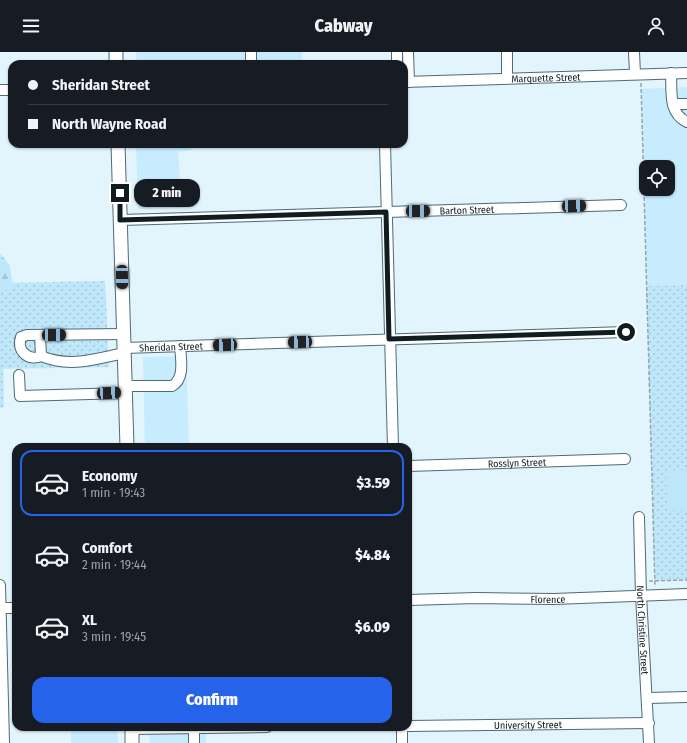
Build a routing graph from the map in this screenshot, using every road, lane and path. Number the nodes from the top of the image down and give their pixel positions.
1 (507, 52) edge
2 (634, 52) edge
3 (671, 73) junction
4 (687, 73) edge
5 (507, 78) junction
6 (638, 78) junction
7 (408, 82) edge
8 (673, 104) junction
9 (687, 104) edge
10 (687, 122) edge
11 (118, 148) edge
12 (385, 148) edge
13 (622, 205) dead end
14 (386, 212) junction
15 (120, 220) junction
16 (626, 332) dead end
17 (124, 334) junction
18 (40, 335) junction
19 (389, 339) junction
20 (180, 346) junction
21 (124, 351) junction
22 (41, 356) junction
23 (19, 375) dead end
24 (125, 389) junction
25 (127, 443) edge
26 (392, 443) edge
27 (625, 459) dead end
28 (412, 466) edge
29 (639, 517) dead end
30 (687, 580) edge
31 (640, 581) junction
32 (655, 581) junction
33 (0, 586) edge
34 (655, 588) dead end
35 (687, 594) edge
36 (641, 595) junction
37 (412, 600) edge
38 (0, 608) edge
39 (12, 608) edge
40 (687, 697) edge
41 (648, 698) junction
42 (649, 723) junction
43 (412, 726) edge
44 (132, 731) edge
45 (194, 731) edge
46 (402, 731) edge
47 (4, 743) edge
48 (132, 743) edge
49 (194, 743) edge
50 (402, 743) edge
51 (649, 743) edge

1 - 5 street
2 - 6 street
3 - 4 street, Marquette Street
3 - 6 street, Marquette Street
3 - 8 street
5 - 6 street, Marquette Street
5 - 7 street, Marquette Street
6 - 32 path
8 - 9 street
8 - 10 street
11 - 15 main road
12 - 14 street
13 - 14 street, Barton Street
14 - 15 street, Barton Street
14 - 19 street
15 - 17 main road
16 - 19 street, Sheridan Street
17 - 18 street
17 - 21 main road
18 - 22 street
18 - 22 street, Sheridan Street
19 - 20 street, Sheridan Street
19 - 26 street
20 - 21 street, Sheridan Street
20 - 24 street
21 - 22 street, Sheridan Street
21 - 24 main road
23 - 24 street
24 - 25 main road
27 - 28 street, Rosslyn Street
29 - 31 street, North Christine Street
30 - 32 path
31 - 32 path
31 - 36 street, North Christine Street
32 - 34 path
33 - 38 street
35 - 36 street, Florence
36 - 37 street, Florence
36 - 41 street, North Christine Street
38 - 39 street
38 - 47 street
40 - 41 street
41 - 42 street, North Christine Street
42 - 43 street, University Street
42 - 51 street, North Christine Street
44 - 48 main road
45 - 49 street
46 - 50 street

